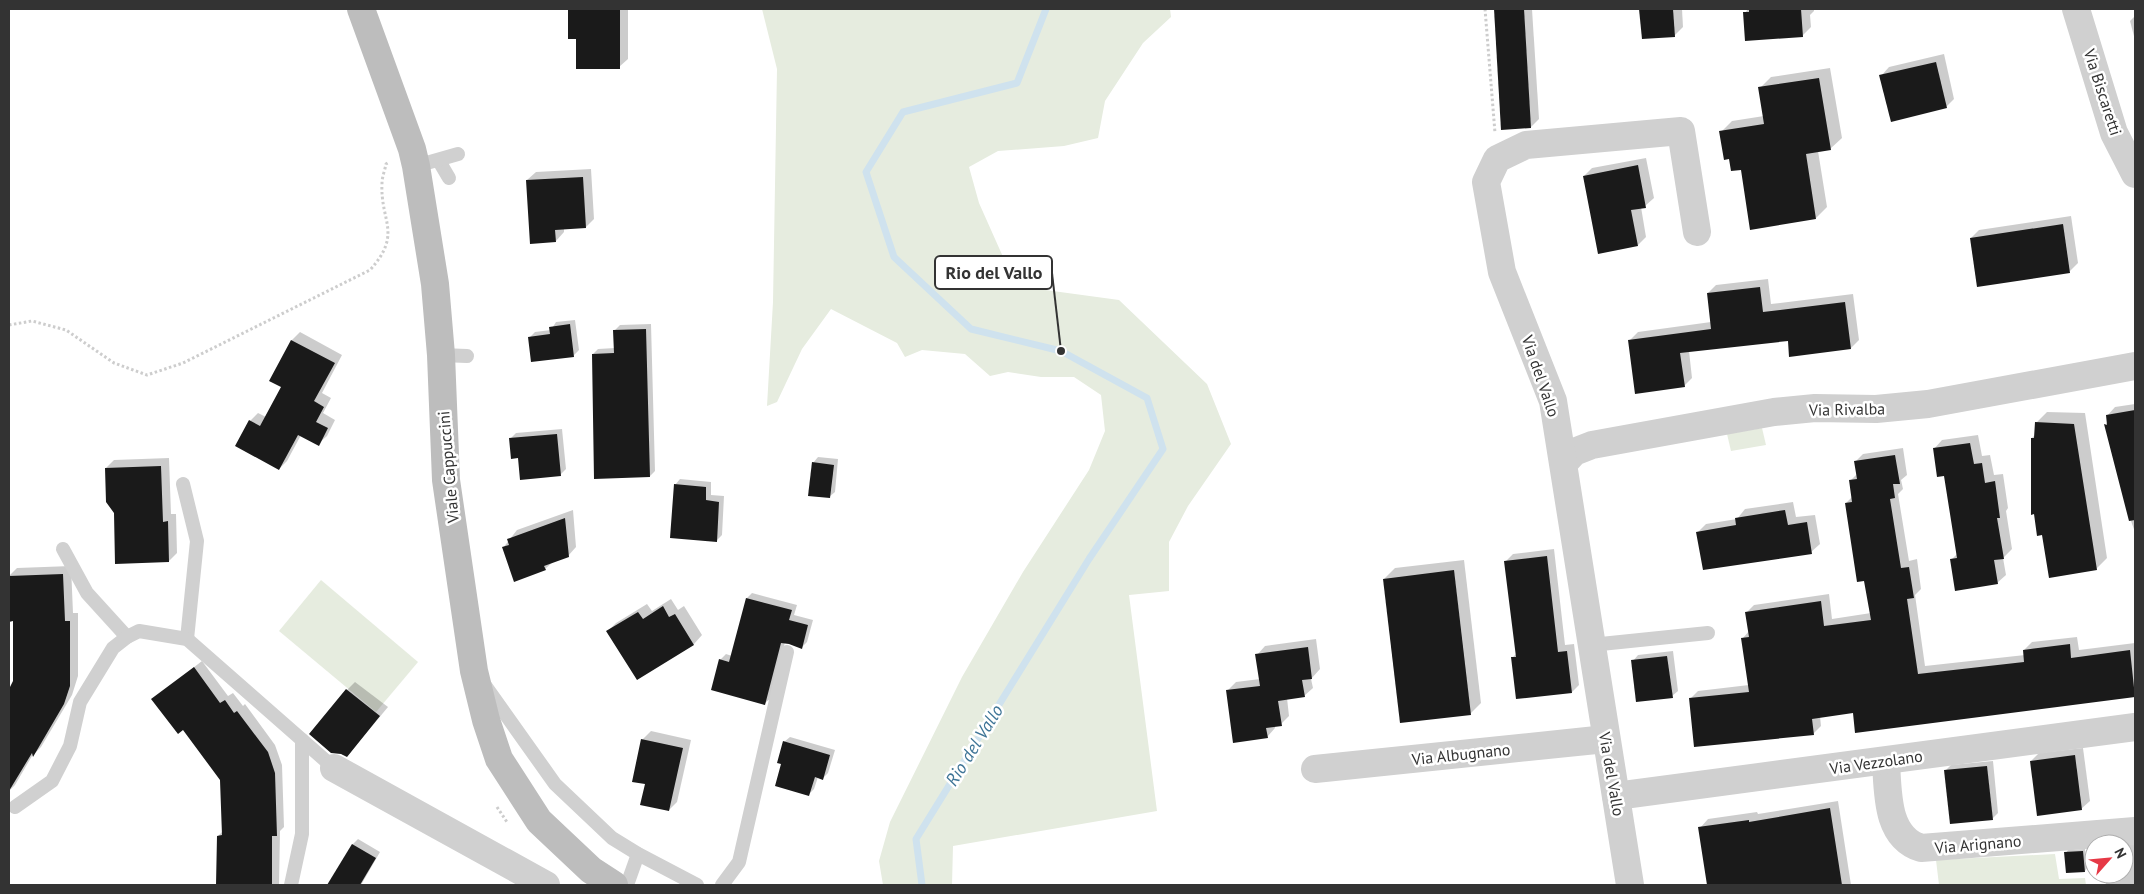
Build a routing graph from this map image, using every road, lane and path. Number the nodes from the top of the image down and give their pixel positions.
1 (361, 9) edge
2 (1485, 9) edge
3 (2076, 9) edge
4 (458, 154) dead end
5 (422, 158) junction
6 (1497, 159) junction
7 (2135, 174) edge
8 (449, 178) dead end
9 (1697, 232) dead end
10 (9, 325) edge
11 (2135, 366) edge
12 (1564, 463) junction
13 (184, 484) dead end
14 (63, 549) dead end
15 (1708, 633) dead end
16 (126, 637) junction
17 (187, 639) junction
18 (1591, 645) junction
19 (787, 652) dead end
20 (474, 671) junction
21 (2135, 727) edge
22 (1606, 739) junction
23 (302, 740) junction
24 (1886, 762) junction
25 (334, 768) joint
26 (1315, 769) dead end
27 (1616, 796) junction
28 (15, 807) dead end
29 (2135, 831) edge
30 (638, 854) junction
31 (291, 885) edge
32 (546, 885) edge
33 (614, 885) edge
34 (627, 885) edge
35 (697, 885) edge
36 (722, 885) edge
37 (1630, 885) edge

1 - 5 main road, Viale Cappuccini
2 - 6 path
3 - 7 street, Via Biscaretti
4 - 5 lane
5 - 8 lane
5 - 10 path
5 - 20 main road, Viale Cappuccini
6 - 9 street
6 - 12 street, Via del Vallo
11 - 12 street, Via Rivalba
12 - 18 street, Via del Vallo
13 - 17 lane
14 - 16 lane
15 - 18 lane
16 - 17 lane
16 - 28 lane
17 - 23 lane
18 - 22 street, Via del Vallo
19 - 36 lane
20 - 30 lane
20 - 33 main road, Viale Cappuccini
21 - 24 street, Via Vezzolano
22 - 26 street, Via Albugnano
22 - 27 street, Via del Vallo
23 - 25 lane
23 - 31 lane
24 - 27 street, Via Vezzolano
24 - 29 street, Via Arignano
25 - 32 street
27 - 37 street, Via del Vallo
30 - 34 lane
30 - 35 lane

